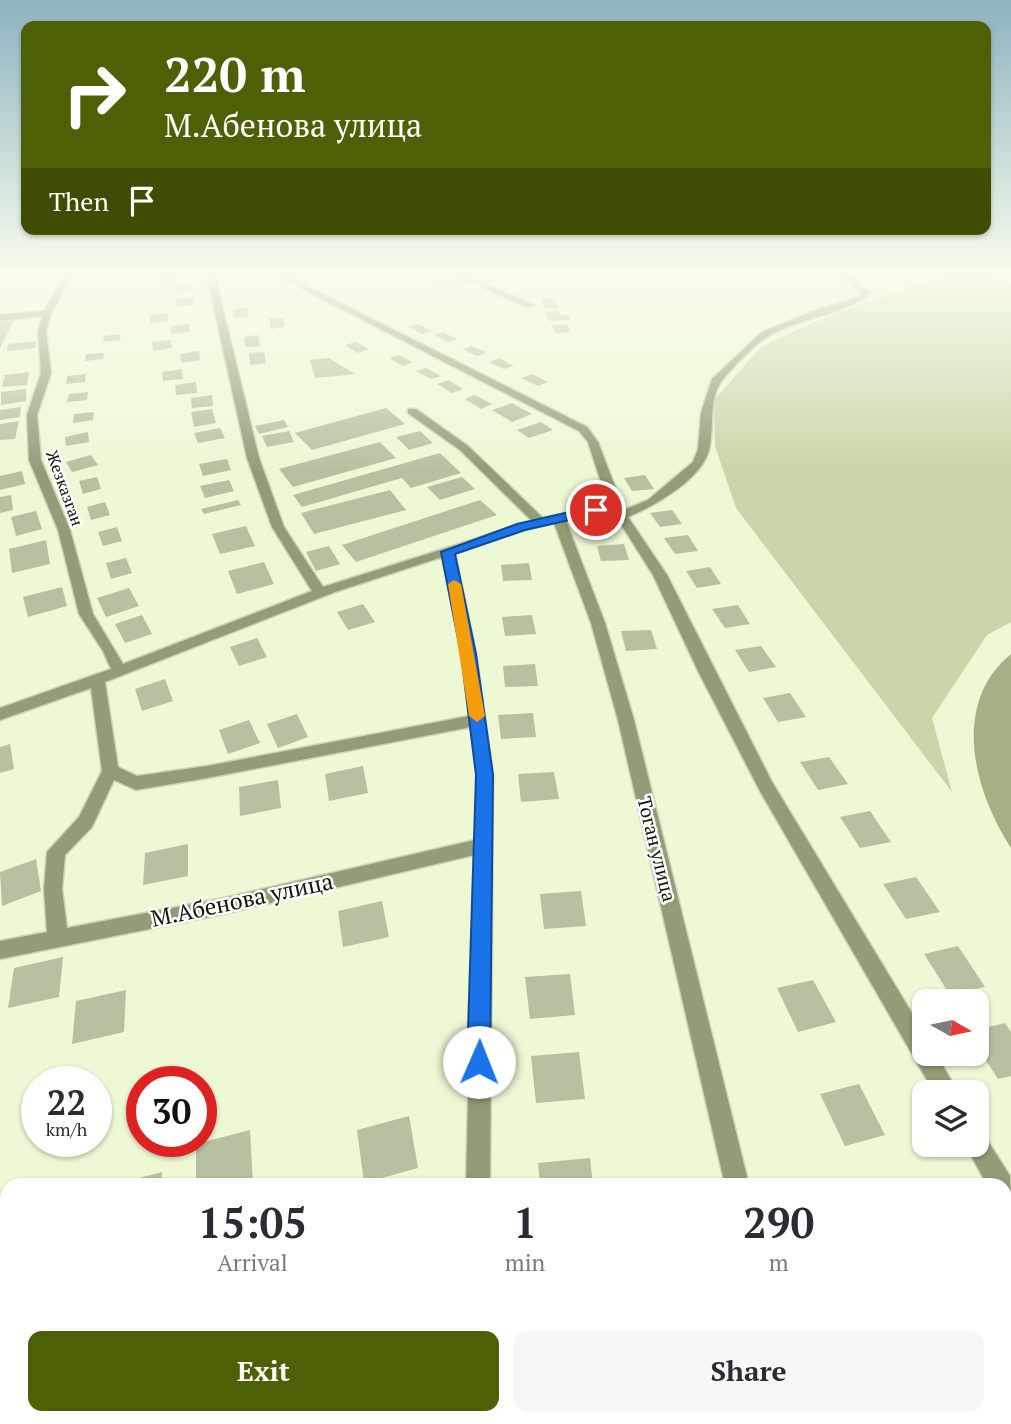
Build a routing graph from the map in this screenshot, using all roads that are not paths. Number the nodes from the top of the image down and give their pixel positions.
1 (43, 338) edge
2 (225, 338) edge
3 (404, 338) edge
4 (760, 338) edge
5 (412, 411) dead end
6 (618, 511) junction
7 (550, 521) junction
8 (448, 552) junction
9 (320, 593) junction
10 (119, 671) junction
11 (97, 680) junction
12 (0, 713) edge
13 (478, 720) junction
14 (110, 771) junction
15 (483, 846) junction
16 (58, 939) junction
17 (0, 950) edge
18 (912, 1033) edge
19 (984, 1157) edge
20 (478, 1178) edge
21 (735, 1178) edge
22 (997, 1178) edge

1 - 10 street, Жезказган
2 - 9 street
3 - 6 street
4 - 6 street
5 - 7 street
6 - 7 street
6 - 18 street
7 - 8 street
7 - 21 street, Тоган улица
8 - 9 street
8 - 13 street
9 - 10 street
10 - 11 street
11 - 12 street
11 - 14 street
13 - 14 street
13 - 15 street
14 - 16 street
15 - 16 street, М.Абенова улица
15 - 20 street
16 - 17 street, М.Абенова улица
19 - 22 street

